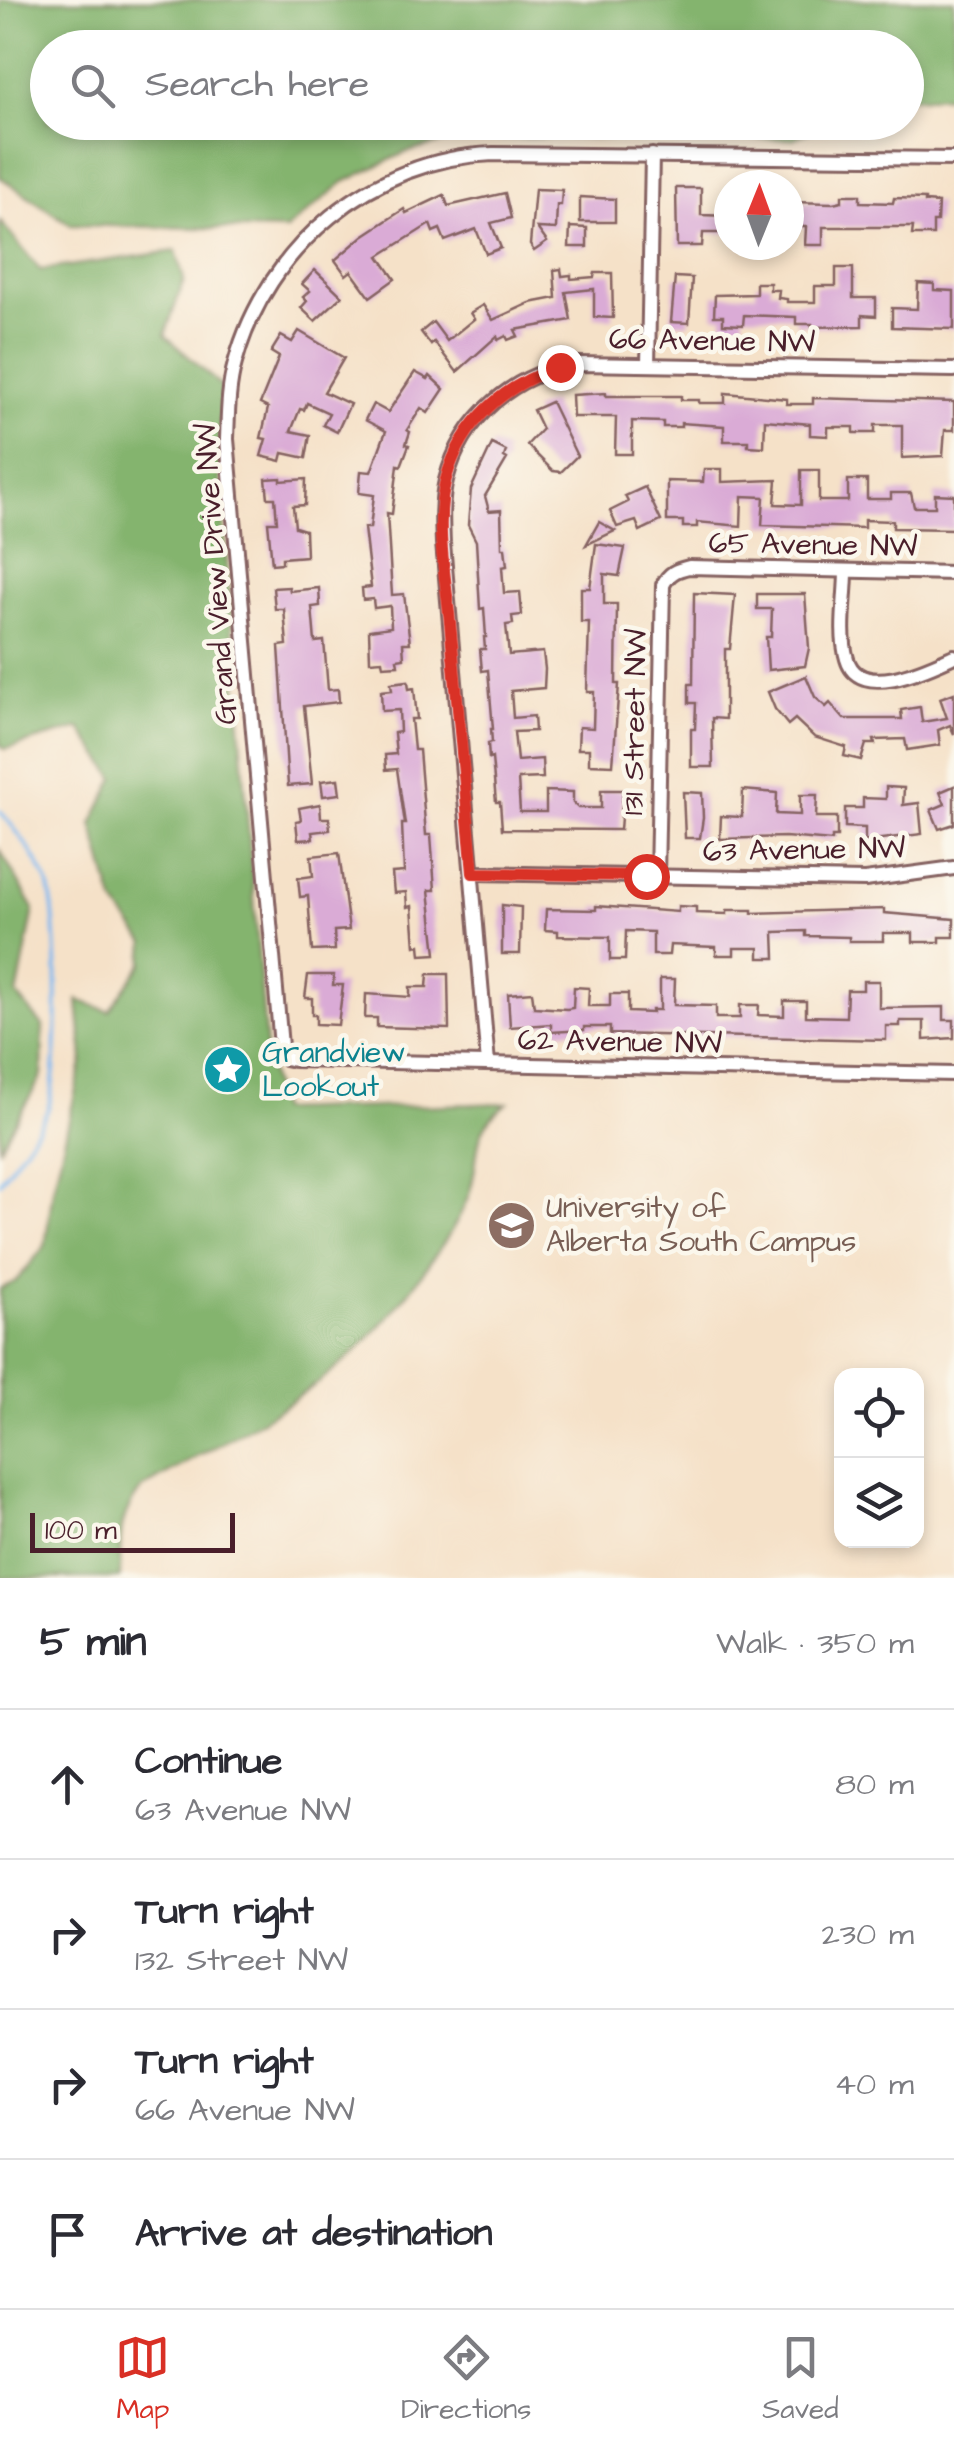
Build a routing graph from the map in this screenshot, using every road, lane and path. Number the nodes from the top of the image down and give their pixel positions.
1 (652, 155) junction
2 (954, 158) edge
3 (648, 365) junction
4 (954, 370) edge
5 (846, 570) junction
6 (672, 572) joint
7 (954, 573) edge
8 (954, 656) edge
9 (954, 868) edge
10 (473, 873) junction
11 (658, 876) junction
12 (285, 1058) joint
13 (488, 1064) junction
14 (954, 1074) edge

1 - 2 street, Grand View Drive NW
1 - 3 street
1 - 12 street, Grand View Drive NW
3 - 4 street, 66 Avenue NW
3 - 10 street, 66 Avenue NW
5 - 6 street, 65 Avenue NW
5 - 7 street, 65 Avenue NW
5 - 8 street
6 - 11 street, 131 Street NW
9 - 11 street, 63 Avenue NW
10 - 11 street, 63 Avenue NW
10 - 13 street, 66 Avenue NW
12 - 13 street, 62 Avenue NW
13 - 14 street, 62 Avenue NW

